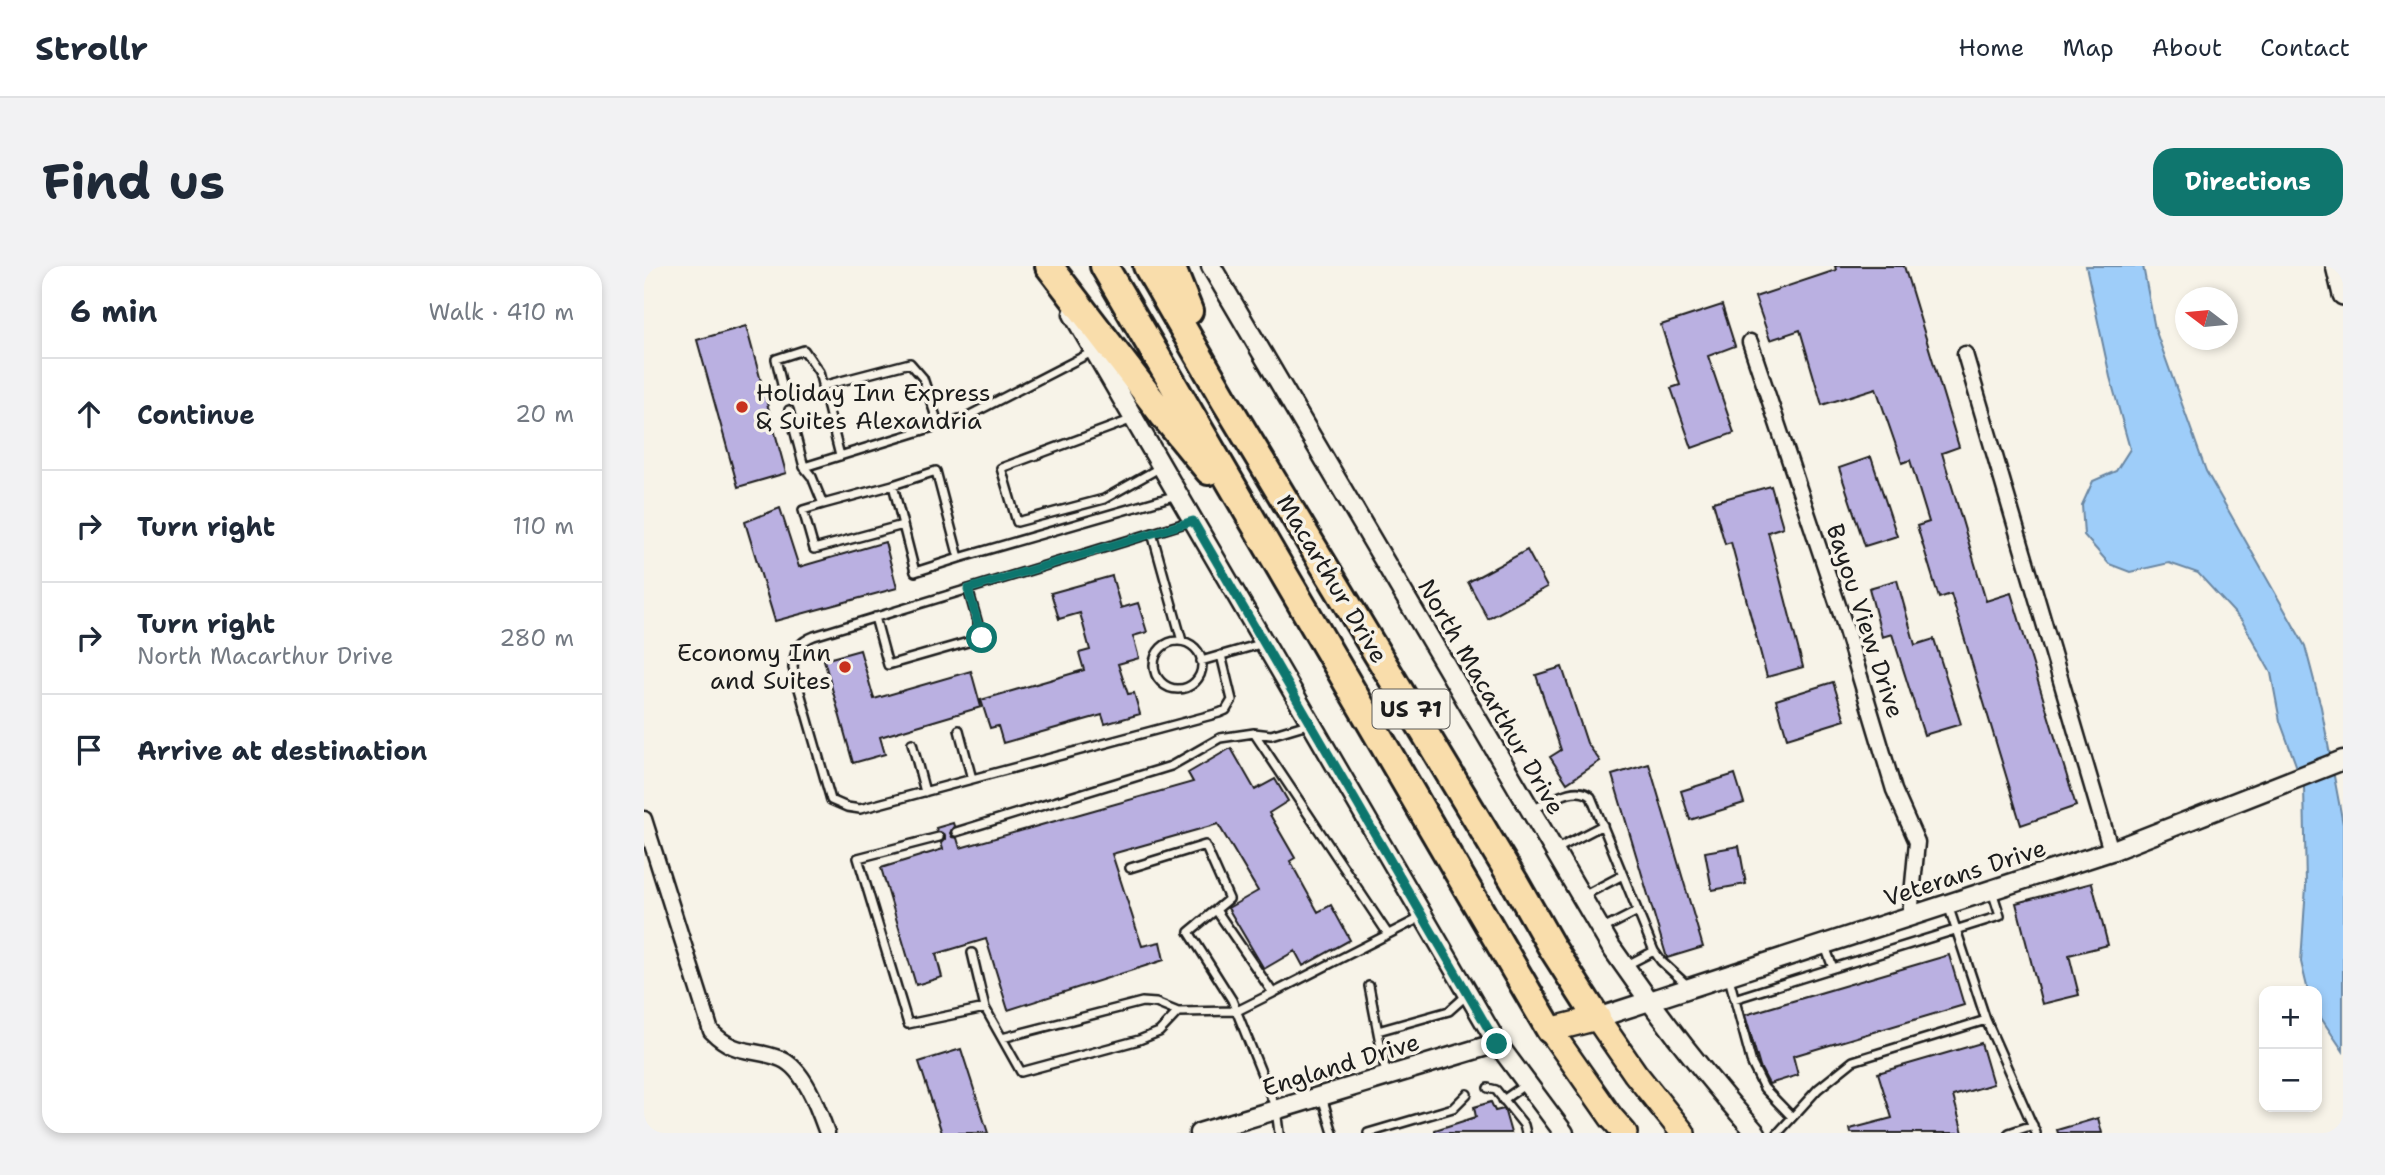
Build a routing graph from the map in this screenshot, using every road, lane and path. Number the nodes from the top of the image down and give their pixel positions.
1 (1047, 266) edge
2 (1104, 266) edge
3 (1147, 266) edge
4 (1171, 266) edge
5 (1211, 266) edge
6 (2336, 266) edge
7 (2343, 295) edge
8 (1750, 342) dead end
9 (1094, 351) junction
10 (1965, 354) dead end
11 (822, 386) junction
12 (783, 389) dead end
13 (1224, 401) junction
14 (789, 410) dead end
15 (1134, 419) junction
16 (939, 426) junction
17 (840, 456) junction
18 (804, 467) junction
19 (1162, 467) junction
20 (892, 485) junction
21 (1178, 495) junction
22 (823, 504) junction
23 (1193, 521) junction
24 (903, 525) junction
25 (1260, 532) junction
26 (1152, 533) junction
27 (959, 558) junction
28 (968, 589) junction
29 (875, 617) junction
30 (1182, 641) junction
31 (1265, 643) junction
32 (1221, 655) junction
33 (1201, 661) junction
34 (1312, 723) junction
35 (959, 730) dead end
36 (1254, 733) junction
37 (912, 743) dead end
38 (2343, 760) edge
39 (972, 779) junction
40 (925, 792) junction
41 (1530, 812) junction
42 (644, 819) edge
43 (1603, 825) junction
44 (956, 832) dead end
45 (939, 837) dead end
46 (1553, 851) junction
47 (2111, 851) junction
48 (1130, 868) dead end
49 (1623, 875) junction
50 (1992, 890) junction
51 (1580, 897) junction
52 (1947, 904) junction
53 (1216, 910) junction
54 (1638, 911) junction
55 (1424, 916) junction
56 (1910, 916) junction
57 (1600, 930) junction
58 (1955, 930) junction
59 (1388, 934) junction
60 (1825, 944) junction
61 (1654, 951) junction
62 (972, 953) dead end
63 (1624, 967) junction
64 (1833, 968) junction
65 (1728, 976) junction
66 (1368, 986) dead end
67 (1690, 988) junction
68 (1273, 993) junction
69 (1469, 993) junction
70 (1734, 999) junction
71 (1648, 1001) junction
72 (985, 1008) junction
73 (1237, 1011) junction
74 (1178, 1012) junction
75 (1597, 1018) junction
76 (1986, 1020) junction
77 (1550, 1030) junction
78 (1378, 1031) junction
79 (1002, 1038) junction
80 (1497, 1044) junction
81 (1387, 1077) junction
82 (1526, 1083) junction
83 (1488, 1088) dead end
84 (1468, 1094) dead end
85 (1322, 1096) junction
86 (1503, 1100) junction
87 (1276, 1109) junction
88 (1792, 1117) junction
89 (1224, 1129) edge
90 (2034, 1129) edge
91 (827, 1133) edge
92 (1199, 1133) edge
93 (1279, 1133) edge
94 (1332, 1133) edge
95 (1368, 1133) edge
96 (1526, 1133) edge
97 (1564, 1133) edge
98 (1625, 1133) edge
99 (1683, 1133) edge
100 (1756, 1133) edge
101 (1778, 1133) edge
102 (2008, 1133) edge

1 - 9 street
1 - 25 highway
2 - 25 highway, Macarthur Drive / US 71
3 - 13 highway, Macarthur Drive / US 71
4 - 13 highway
5 - 41 street, North Macarthur Drive
6 - 7 main road
8 - 56 street, Bayou View Drive
9 - 15 street
9 - 16 lane
10 - 47 street
11 - 12 lane
11 - 16 lane
11 - 17 lane
13 - 75 highway, Macarthur Drive / US 71
14 - 18 lane
15 - 19 street
15 - 19 lane
16 - 17 lane
17 - 18 lane
18 - 22 lane
19 - 21 street
20 - 22 lane
20 - 24 lane
20 - 27 lane
21 - 23 street
21 - 27 lane
22 - 24 lane
23 - 26 lane
23 - 31 street
24 - 27 lane
25 - 77 highway, Macarthur Drive / US 71
26 - 28 lane
26 - 30 lane
28 - 29 lane
28 - 29 lane
29 - 40 lane
30 - 33 lane
30 - 33 lane
31 - 32 lane
31 - 34 street
32 - 33 lane
32 - 39 lane
34 - 36 lane
34 - 55 street
35 - 39 lane
36 - 44 lane
36 - 59 lane
37 - 40 lane
38 - 47 street, Veterans Drive
39 - 40 lane
41 - 43 lane
41 - 46 street, North Macarthur Drive
42 - 91 street
43 - 46 lane
43 - 49 lane
45 - 72 lane
46 - 51 street, North Macarthur Drive
47 - 50 street, Veterans Drive
48 - 53 lane
49 - 51 lane
49 - 54 lane
50 - 52 street, Veterans Drive
50 - 58 lane
51 - 57 street, North Macarthur Drive
52 - 56 street, Veterans Drive
52 - 58 lane
53 - 68 lane
53 - 73 lane
54 - 57 lane
54 - 61 lane
55 - 59 lane
55 - 69 street
56 - 60 street, Veterans Drive
57 - 63 street, North Macarthur Drive
58 - 64 lane
58 - 76 lane
59 - 68 lane
60 - 64 lane
60 - 65 street, Veterans Drive
61 - 63 lane
61 - 67 lane
62 - 72 lane
63 - 71 street, North Macarthur Drive
64 - 70 lane
65 - 67 street, Veterans Drive
65 - 70 lane
66 - 78 lane
67 - 71 street, Veterans Drive
68 - 73 lane
69 - 78 lane
69 - 80 street
70 - 88 lane
71 - 75 street, Veterans Drive
71 - 100 street, North Macarthur Drive
72 - 79 lane
73 - 74 lane
73 - 87 lane
74 - 79 lane
74 - 79 lane
75 - 77 highway
75 - 99 highway, Macarthur Drive / US 71
76 - 88 lane
76 - 90 lane
77 - 98 highway, Macarthur Drive / US 71
78 - 81 lane
80 - 81 street, England Drive
80 - 82 street
81 - 85 street, England Drive
82 - 86 lane
82 - 97 street
83 - 86 lane
84 - 95 lane
85 - 87 street, England Drive
85 - 94 lane
86 - 96 lane
87 - 89 street, England Drive
87 - 93 lane
88 - 101 lane
89 - 92 street, England Drive
90 - 102 lane

